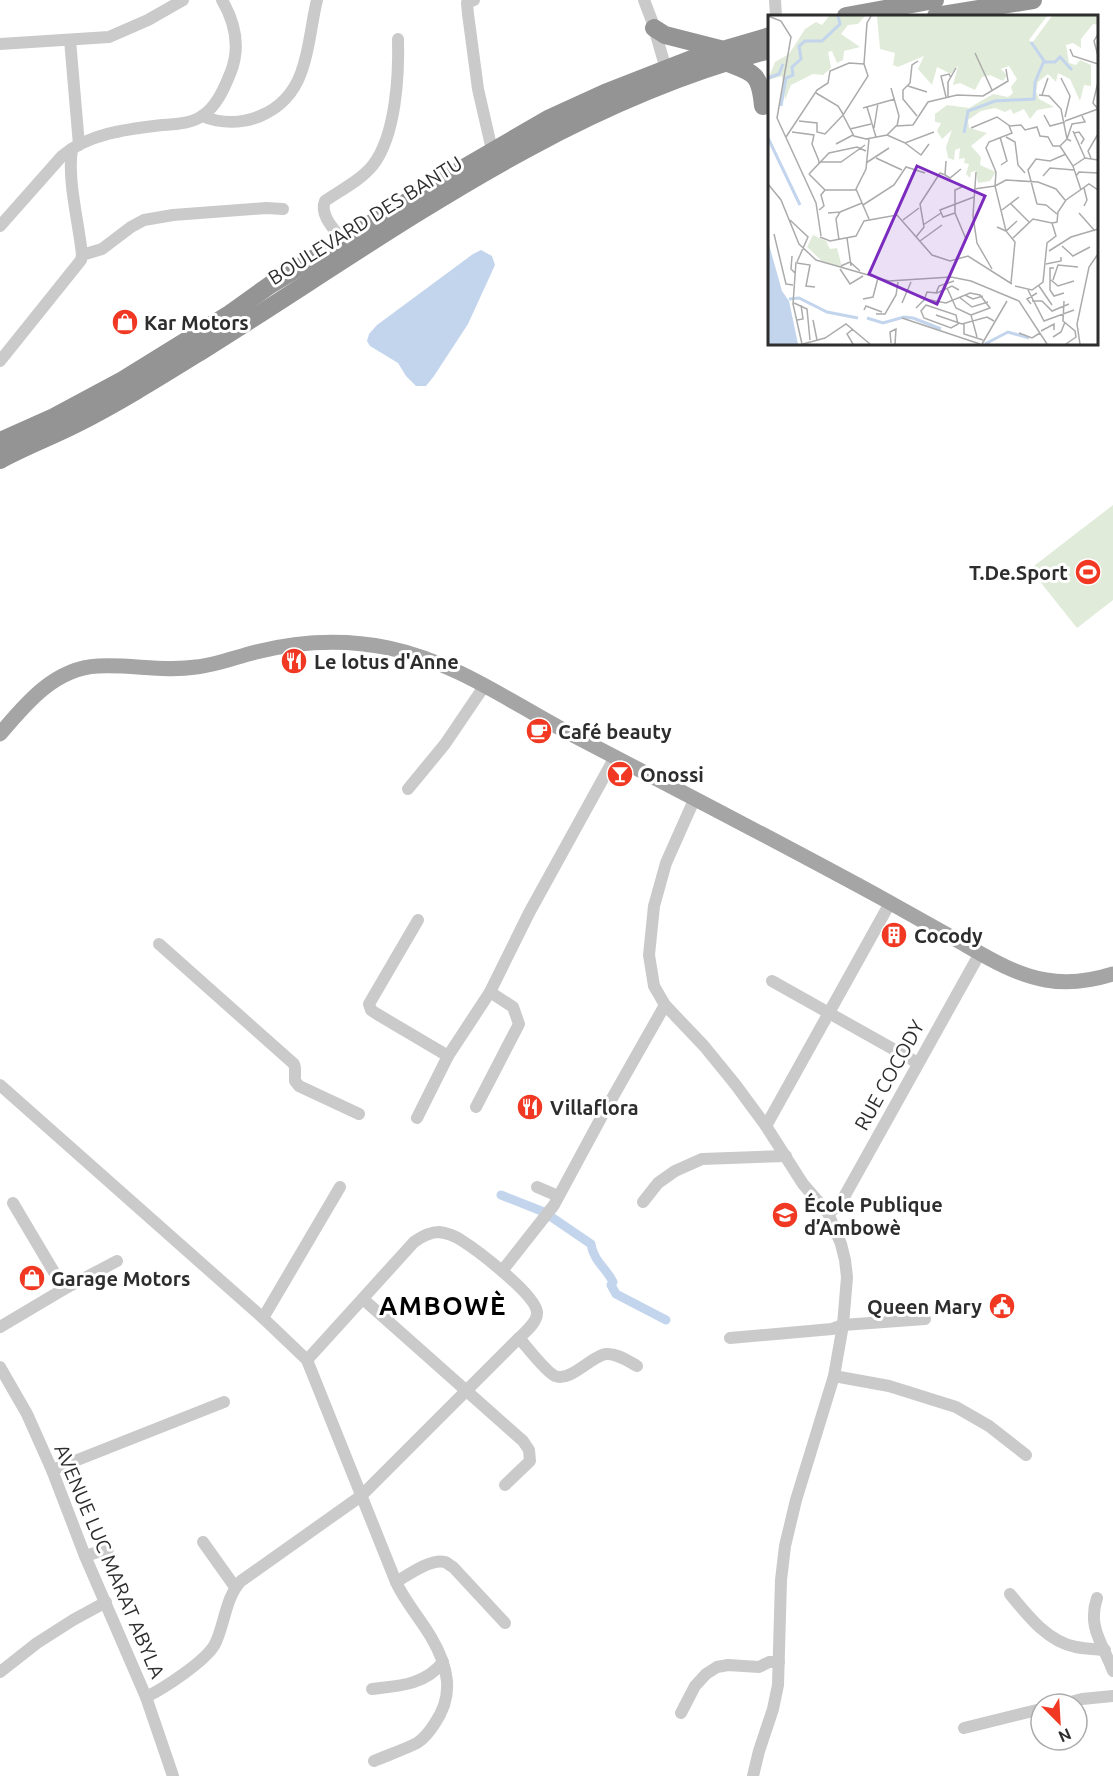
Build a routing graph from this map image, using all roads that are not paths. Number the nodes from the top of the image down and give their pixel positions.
1 (183, 0) edge
2 (222, 0) edge
3 (317, 0) edge
4 (474, 0) edge
5 (644, 0) edge
6 (775, 0) edge
7 (935, 0) edge
8 (1033, 0) edge
9 (776, 15) edge
10 (852, 15) edge
11 (942, 15) edge
12 (654, 28) junction
13 (768, 37) edge
14 (398, 39) dead end
15 (75, 40) junction
16 (0, 44) edge
17 (768, 50) edge
18 (724, 56) junction
19 (666, 69) junction
20 (763, 106) dead end
21 (202, 116) junction
22 (75, 147) junction
23 (492, 150) junction
24 (282, 209) dead end
25 (0, 226) edge
26 (343, 241) junction
27 (82, 255) junction
28 (0, 361) edge
29 (1, 440) edge
30 (0, 460) edge
31 (485, 685) junction
32 (0, 734) edge
33 (615, 757) junction
34 (408, 789) dead end
35 (694, 800) junction
36 (890, 903) junction
37 (418, 920) dead end
38 (159, 944) dead end
39 (980, 953) junction
40 (1113, 974) edge
41 (772, 981) dead end
42 (490, 992) junction
43 (665, 1005) junction
44 (829, 1013) junction
45 (448, 1056) junction
46 (918, 1063) junction
47 (0, 1085) edge
48 (476, 1107) dead end
49 (358, 1114) dead end
50 (417, 1118) dead end
51 (766, 1126) junction
52 (786, 1156) junction
53 (340, 1187) dead end
54 (537, 1187) dead end
55 (558, 1196) junction
56 (643, 1202) dead end
57 (13, 1203) dead end
58 (828, 1213) junction
59 (117, 1261) dead end
60 (502, 1271) junction
61 (64, 1289) junction
62 (363, 1299) junction
63 (262, 1318) junction
64 (925, 1319) dead end
65 (843, 1325) junction
66 (0, 1328) edge
67 (519, 1338) junction
68 (730, 1338) dead end
69 (307, 1360) junction
70 (637, 1365) dead end
71 (0, 1367) edge
72 (834, 1376) junction
73 (467, 1390) junction
74 (224, 1402) dead end
75 (1026, 1455) dead end
76 (52, 1470) junction
77 (505, 1485) dead end
78 (361, 1496) junction
79 (203, 1542) dead end
80 (108, 1549) dead end
81 (85, 1556) junction
82 (396, 1582) junction
83 (235, 1587) junction
84 (1010, 1594) dead end
85 (1097, 1598) dead end
86 (106, 1602) junction
87 (505, 1623) dead end
88 (1105, 1650) junction
89 (443, 1662) junction
90 (778, 1662) junction
91 (1, 1670) edge
92 (1113, 1671) edge
93 (372, 1689) dead end
94 (1113, 1696) edge
95 (146, 1697) junction
96 (1089, 1698) edge
97 (1029, 1712) edge
98 (681, 1713) dead end
99 (964, 1728) dead end
100 (374, 1761) dead end
101 (173, 1776) edge
102 (753, 1776) edge

1 - 15 street
2 - 21 street
3 - 21 street
4 - 23 street
5 - 12 street
6 - 9 street
7 - 10 highway
8 - 11 highway
12 - 18 highway
12 - 19 street
13 - 18 highway, BOULEVARD DES BANTU
14 - 26 street
15 - 16 street
15 - 22 street
17 - 18 highway, BOULEVARD DES BANTU
18 - 19 highway, BOULEVARD DES BANTU
18 - 20 highway
18 - 30 highway, BOULEVARD DES BANTU
19 - 23 highway, BOULEVARD DES BANTU
21 - 22 street
22 - 25 street
22 - 27 street
23 - 26 highway, BOULEVARD DES BANTU
24 - 27 street
26 - 29 highway, BOULEVARD DES BANTU
27 - 28 street
31 - 32 main road
31 - 33 main road
31 - 34 street
33 - 35 main road
33 - 42 street
35 - 36 main road
35 - 43 street
36 - 39 main road
36 - 44 street
37 - 45 street
38 - 49 street
39 - 40 main road
39 - 46 street, RUE COCODY
41 - 44 street
42 - 45 street
42 - 48 street
43 - 51 street
43 - 55 street
44 - 46 street
44 - 51 street
45 - 50 street
46 - 58 street, RUE COCODY
47 - 63 street
51 - 52 street
52 - 56 street
52 - 58 street
53 - 63 street
54 - 55 street
55 - 60 street
57 - 61 street
58 - 65 street
59 - 61 street
60 - 62 street
60 - 67 street
61 - 66 street
62 - 69 street
62 - 73 street
63 - 69 street
64 - 65 street
65 - 68 street
65 - 72 street
67 - 70 street
67 - 73 street
69 - 78 street
71 - 76 street, AVENUE LUC MARAT ABYLA
72 - 75 street
72 - 90 street
73 - 77 street
73 - 78 street
74 - 76 street
76 - 81 street, AVENUE LUC MARAT ABYLA
78 - 82 street
78 - 83 street
79 - 83 street
80 - 81 street
81 - 86 street, AVENUE LUC MARAT ABYLA
82 - 87 street
82 - 89 street
83 - 95 street
84 - 88 street
85 - 88 street
86 - 91 street
86 - 95 street, AVENUE LUC MARAT ABYLA
88 - 92 street
89 - 93 street
89 - 100 street
90 - 98 street
90 - 102 street
94 - 96 street
95 - 101 street, AVENUE LUC MARAT ABYLA
97 - 99 street

